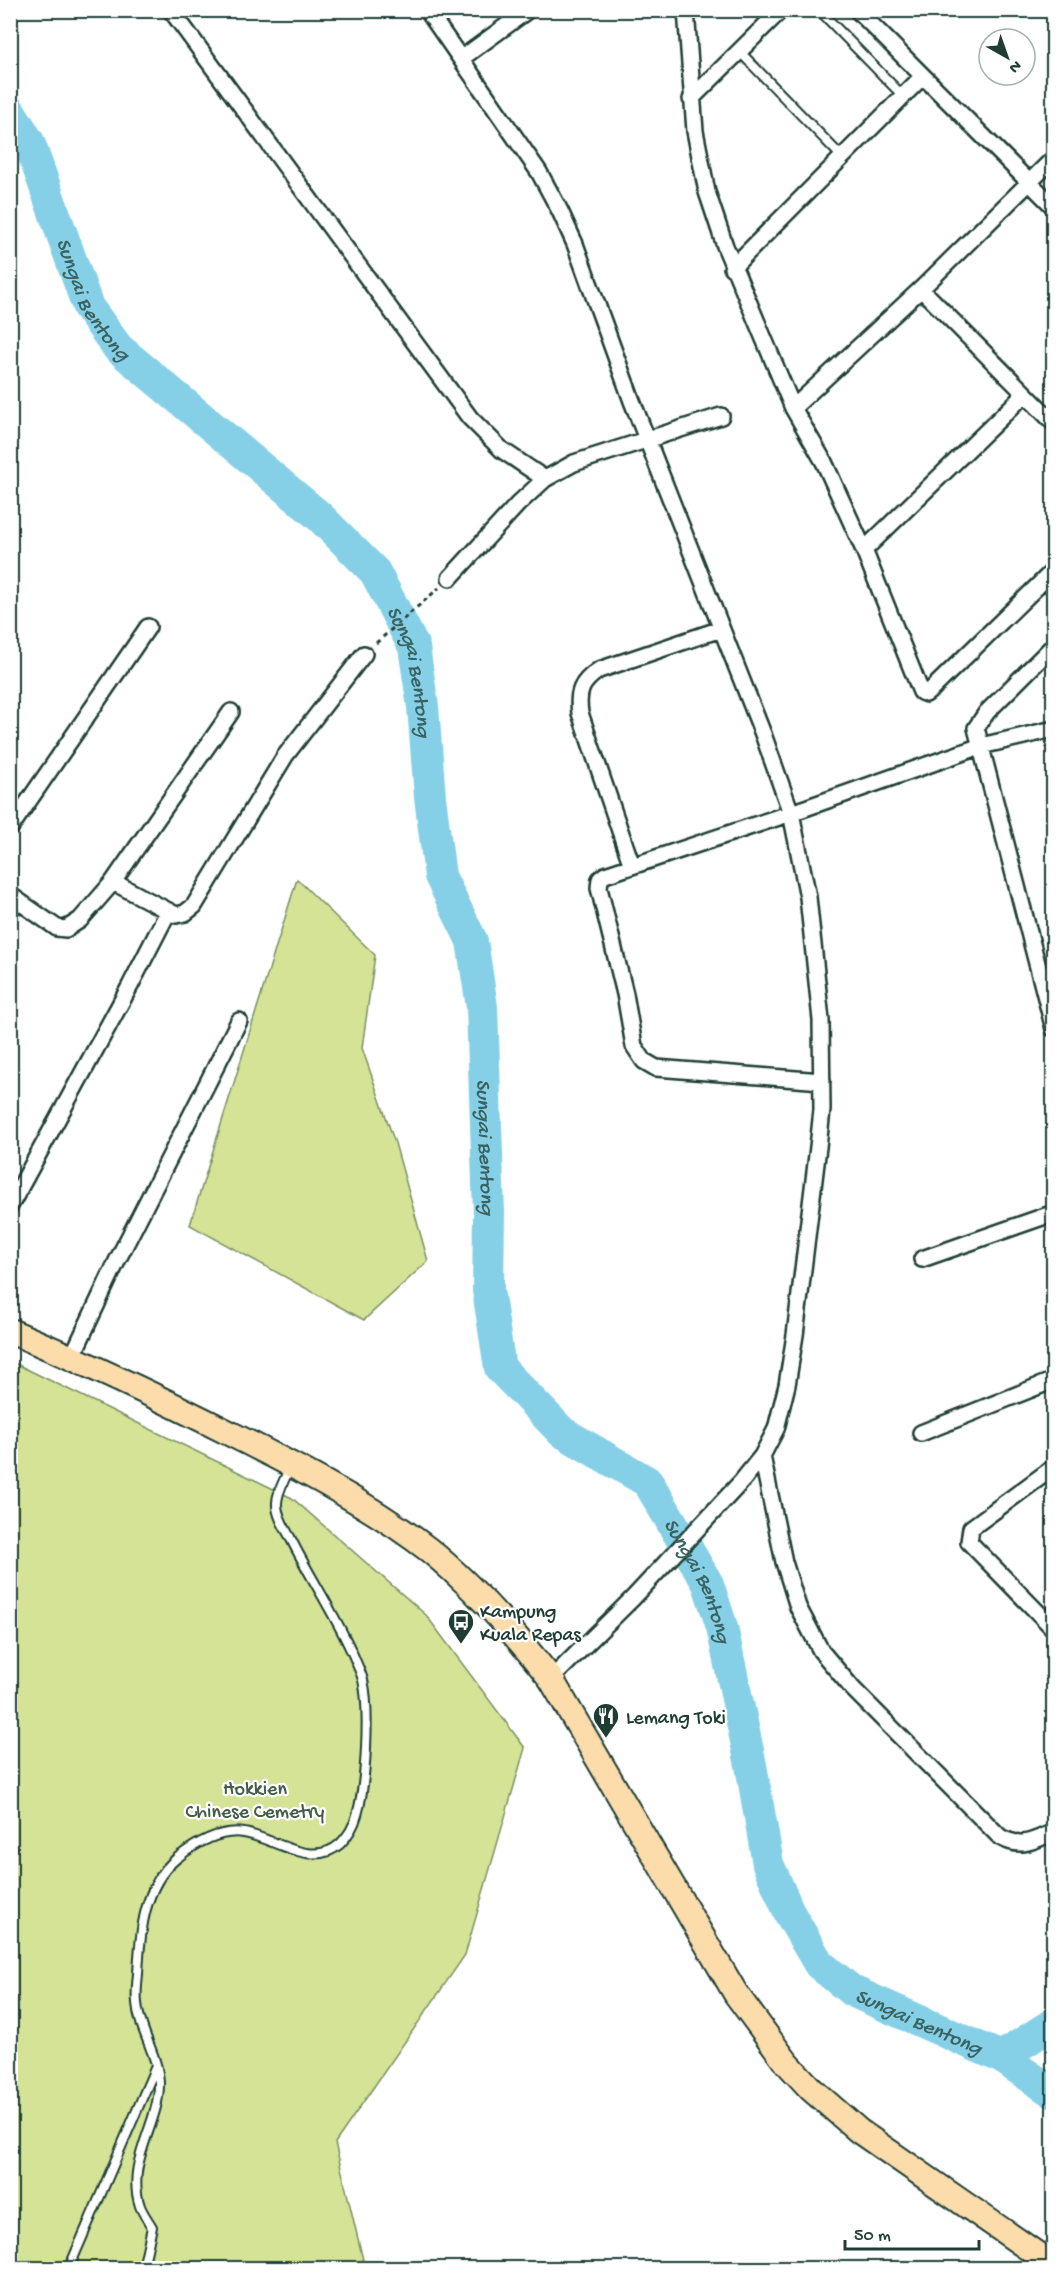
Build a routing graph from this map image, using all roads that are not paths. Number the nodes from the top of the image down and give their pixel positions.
1 (171, 10) edge
2 (427, 10) edge
3 (528, 10) edge
4 (686, 10) edge
5 (781, 10) edge
6 (819, 10) edge
7 (857, 10) edge
8 (739, 51) junction
9 (462, 58) junction
10 (923, 76) junction
11 (903, 96) junction
12 (691, 99) junction
13 (842, 157) junction
14 (1053, 158) edge
15 (1029, 183) junction
16 (1053, 207) edge
17 (732, 268) junction
18 (921, 289) junction
19 (1025, 394) junction
20 (793, 408) junction
21 (721, 416) dead end
22 (1053, 423) edge
23 (647, 440) junction
24 (545, 479) junction
25 (864, 550) junction
26 (1053, 570) edge
27 (450, 578) road end
28 (148, 627) dead end
29 (721, 630) junction
30 (1053, 645) edge
31 (364, 654) road end
32 (231, 712) dead end
33 (1053, 729) edge
34 (981, 746) junction
35 (791, 813) junction
36 (10, 828) edge
37 (632, 866) junction
38 (113, 882) junction
39 (10, 895) edge
40 (168, 912) junction
41 (239, 1021) dead end
42 (1053, 1029) edge
43 (822, 1081) junction
44 (10, 1206) edge
45 (1053, 1213) edge
46 (922, 1259) dead end
47 (10, 1331) edge
48 (72, 1357) junction
49 (1053, 1380) edge
50 (921, 1433) dead end
51 (762, 1455) junction
52 (291, 1464) junction
53 (1053, 1467) edge
54 (1053, 1629) edge
55 (551, 1679) junction
56 (1053, 1832) edge
57 (156, 2064) junction
58 (1053, 2266) edge
59 (69, 2268) edge
60 (143, 2268) edge

1 - 24 street
2 - 9 street
3 - 9 street
4 - 12 street
5 - 8 street
6 - 11 lane
7 - 10 street
8 - 12 street
8 - 13 lane
9 - 23 street
10 - 11 street
10 - 15 street
11 - 13 street
12 - 17 street
13 - 17 street
14 - 15 street
15 - 16 street
15 - 18 street
17 - 20 street
18 - 19 street
18 - 20 street
19 - 22 street
19 - 25 street
20 - 25 street
21 - 23 street
23 - 24 street
23 - 29 street
24 - 27 street
25 - 26 street
28 - 36 street
29 - 35 street
29 - 37 street
30 - 34 street
31 - 40 street
32 - 38 street
33 - 34 street
34 - 35 street
34 - 42 street
35 - 37 street
35 - 43 street
37 - 43 street
38 - 39 street
38 - 40 street
40 - 44 street
41 - 48 street
43 - 51 street
45 - 46 street
47 - 48 main road
48 - 52 main road
49 - 50 street
51 - 55 street
51 - 56 street
52 - 55 main road
52 - 57 lane
53 - 54 street
55 - 58 main road
57 - 59 lane
57 - 60 lane

